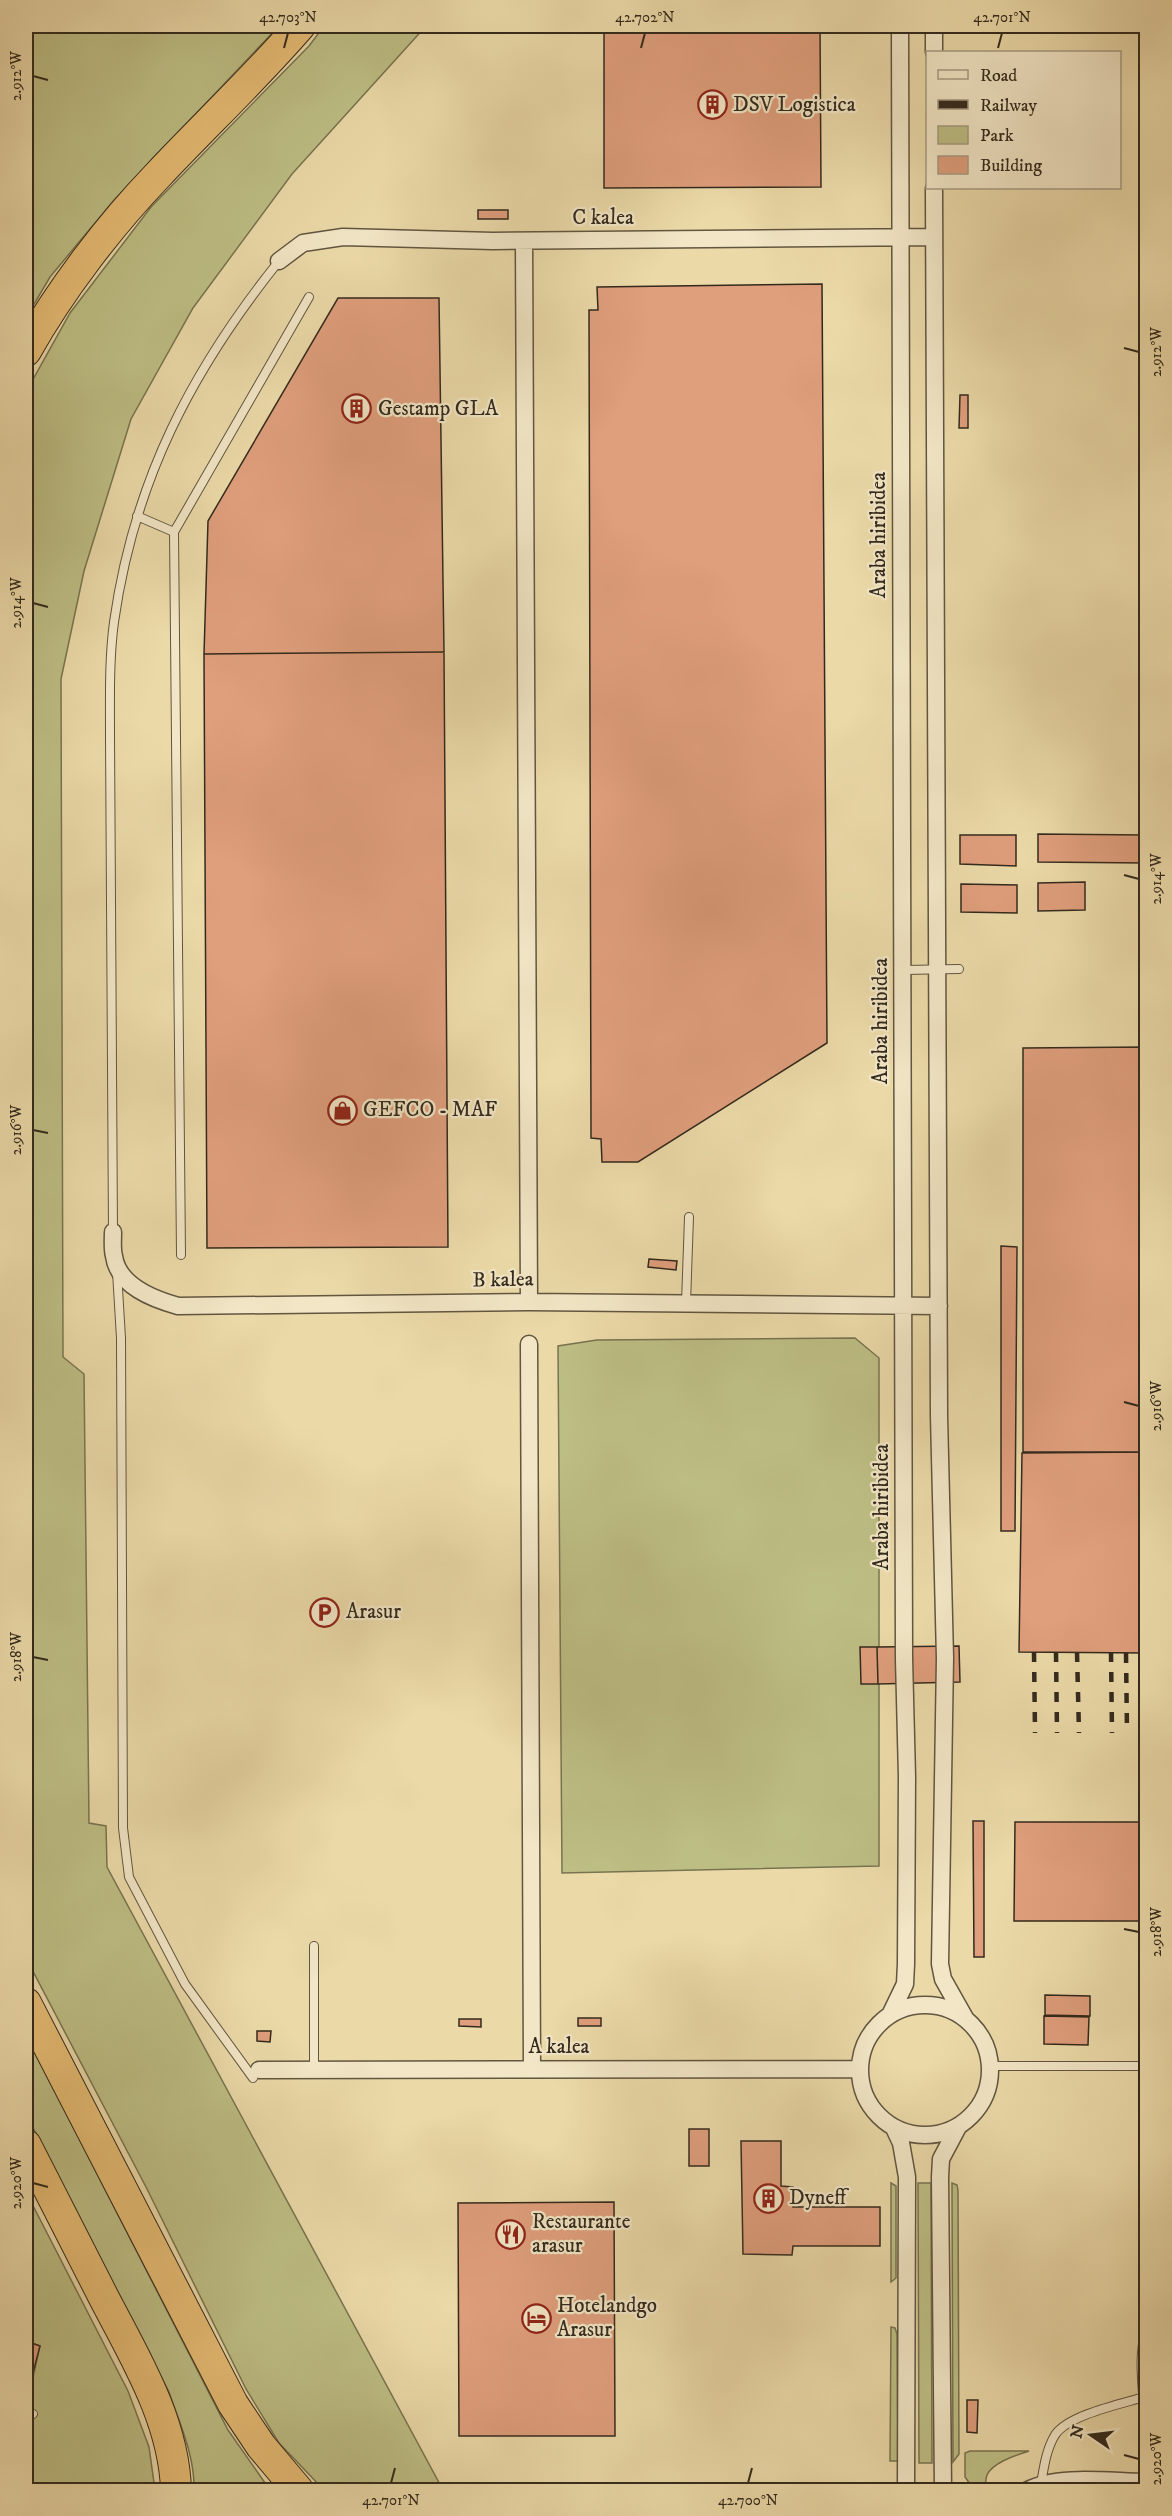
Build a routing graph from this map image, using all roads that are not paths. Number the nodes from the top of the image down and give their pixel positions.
1 (300, 26) edge
2 (900, 26) edge
3 (934, 26) edge
4 (934, 51) edge
5 (934, 189) edge
6 (934, 237) junction
7 (900, 238) junction
8 (524, 241) junction
9 (279, 261) joint
10 (309, 297) dead end
11 (26, 351) edge
12 (137, 516) junction
13 (174, 532) junction
14 (937, 969) junction
15 (959, 969) dead end
16 (904, 970) junction
17 (689, 1217) dead end
18 (113, 1232) joint
19 (181, 1255) dead end
20 (117, 1268) junction
21 (529, 1302) junction
22 (686, 1303) junction
23 (904, 1305) junction
24 (939, 1306) junction
25 (529, 1344) dead end
26 (314, 1946) dead end
27 (26, 2003) edge
28 (891, 2013) junction
29 (966, 2018) junction
30 (991, 2066) junction
31 (1146, 2066) edge
32 (532, 2069) junction
33 (859, 2069) junction
34 (314, 2070) junction
35 (256, 2074) joint
36 (958, 2127) junction
37 (894, 2128) junction
38 (26, 2145) edge
39 (1146, 2333) edge
40 (1144, 2397) junction
41 (1146, 2412) edge
42 (1146, 2482) edge
43 (1035, 2487) edge
44 (176, 2490) edge
45 (298, 2490) edge
46 (906, 2490) edge
47 (943, 2490) edge

1 - 11 highway
2 - 7 street, Araba hiribidea
3 - 4 street
5 - 6 street
6 - 7 street, C kalea
6 - 14 street
7 - 8 street, C kalea
7 - 16 street, Araba hiribidea
8 - 9 street, C kalea
8 - 21 street
9 - 12 lane
10 - 13 lane
12 - 13 lane
12 - 18 lane
13 - 19 lane
14 - 15 lane
14 - 16 lane
14 - 24 street
16 - 23 street, Araba hiribidea
17 - 22 lane
18 - 20 street
20 - 21 street, B kalea
20 - 35 lane
21 - 22 street, B kalea
22 - 23 street, B kalea
23 - 24 street, B kalea
23 - 28 street, Araba hiribidea
24 - 29 street
25 - 32 street
26 - 34 lane
27 - 45 highway
28 - 29 street
28 - 33 street
29 - 30 street
30 - 31 lane
30 - 36 street
32 - 33 street, A kalea
32 - 34 street, A kalea
33 - 37 street
34 - 35 street, A kalea
36 - 37 street
36 - 47 street
37 - 46 street
38 - 44 highway
39 - 40 lane
40 - 41 lane
40 - 43 lane
42 - 43 street

